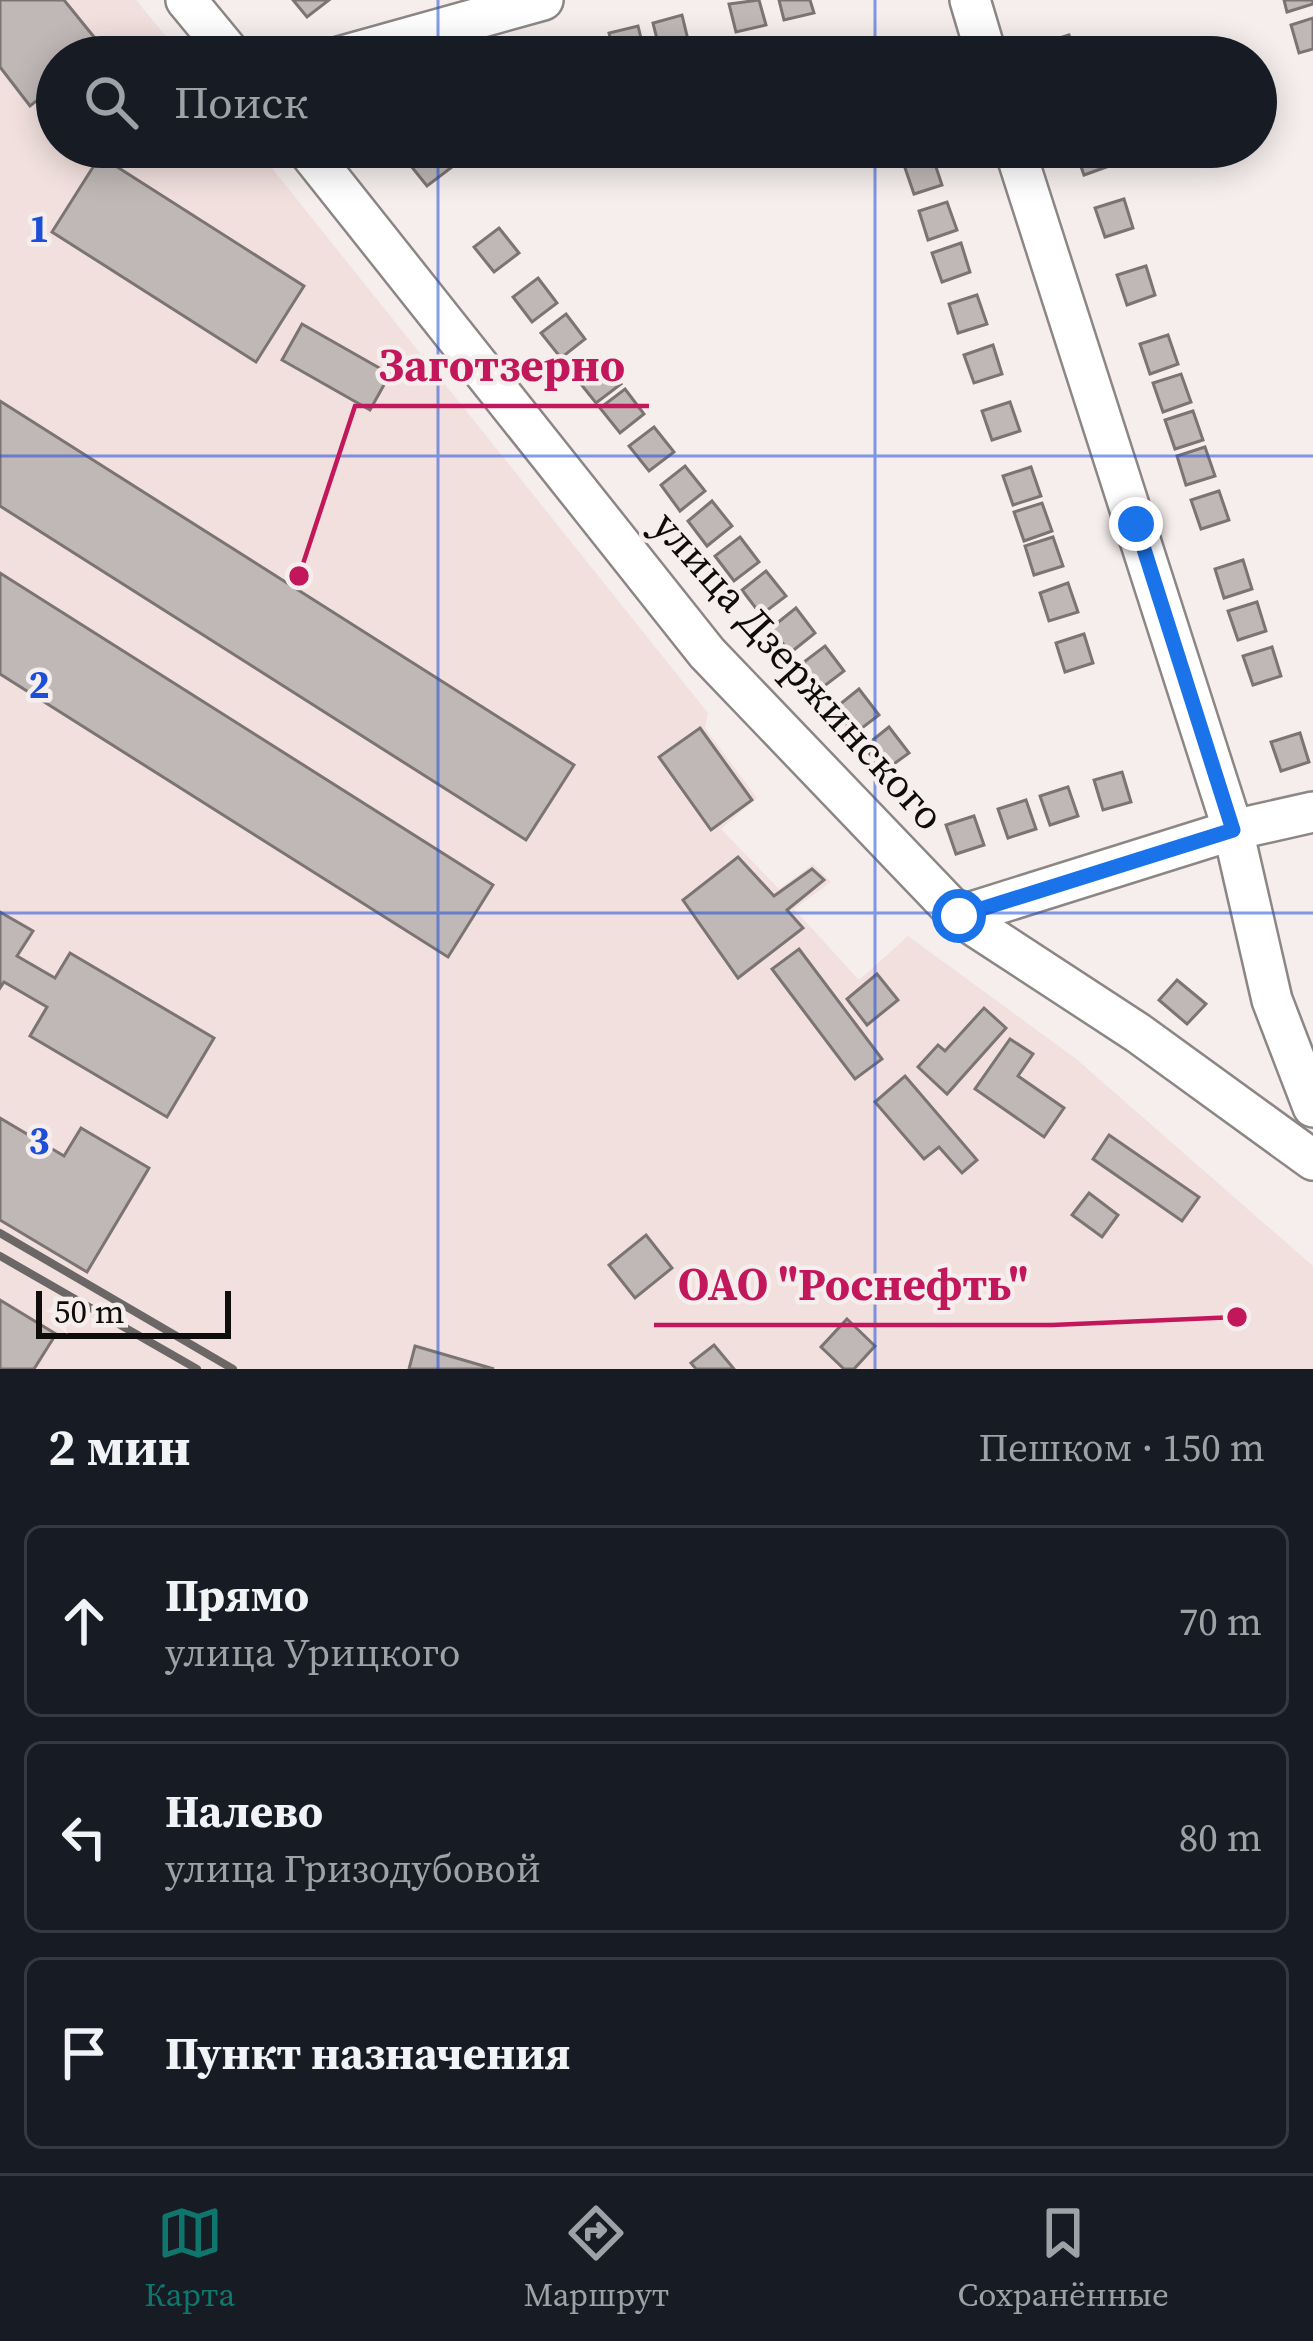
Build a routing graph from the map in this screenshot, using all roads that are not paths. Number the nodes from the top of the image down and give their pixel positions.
1 (186, 0) edge
2 (544, 0) edge
3 (970, 0) edge
4 (216, 36) edge
5 (415, 36) edge
6 (981, 36) edge
7 (322, 168) edge
8 (1021, 168) edge
9 (1313, 812) edge
10 (1233, 830) junction
11 (959, 916) junction
12 (1313, 1107) edge
13 (1313, 1160) edge

1 - 4 street
2 - 5 street
3 - 6 street
7 - 11 street, улица Дзержинского
8 - 10 street
9 - 10 street
10 - 11 street
10 - 12 street
11 - 13 street, улица Дзержинского

